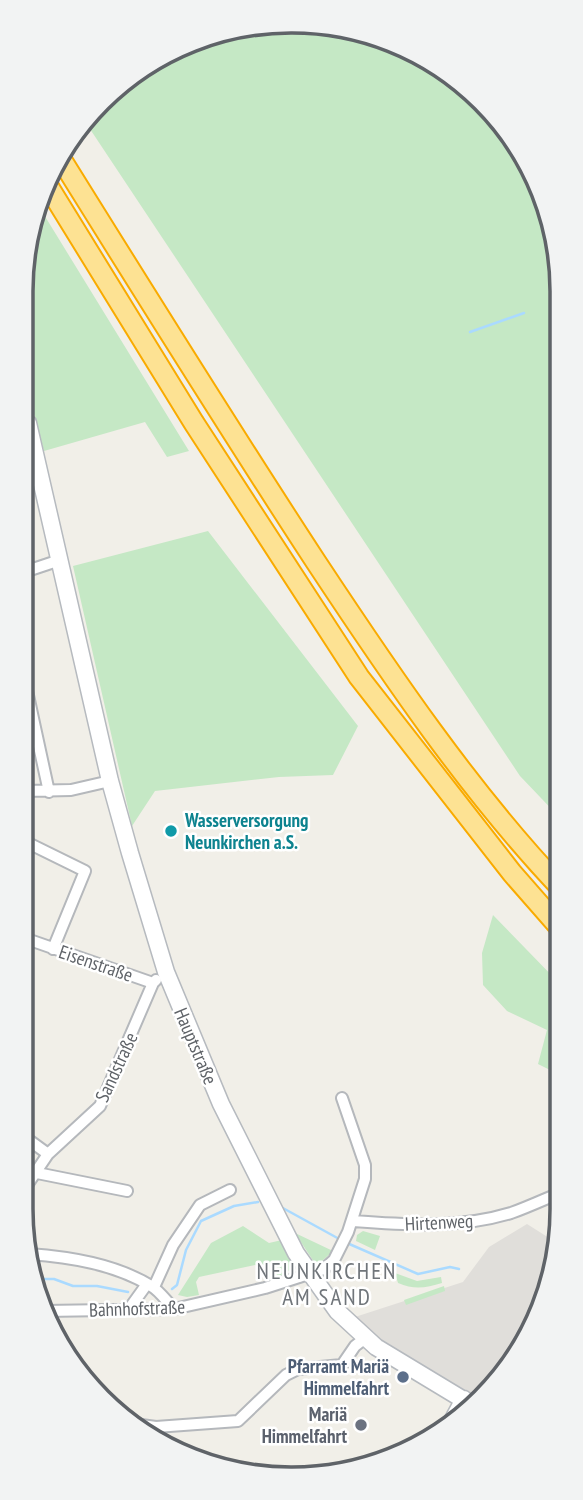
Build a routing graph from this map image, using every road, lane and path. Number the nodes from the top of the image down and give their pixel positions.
1 (66, 166) edge
2 (53, 194) edge
3 (33, 444) edge
4 (60, 560) junction
5 (33, 568) edge
6 (33, 718) edge
7 (110, 781) junction
8 (33, 791) edge
9 (49, 792) junction
10 (33, 845) edge
11 (550, 875) edge
12 (550, 916) edge
13 (33, 941) edge
14 (53, 949) junction
15 (166, 972) junction
16 (153, 983) junction
17 (342, 1098) dead end
18 (33, 1143) edge
19 (48, 1154) junction
20 (37, 1173) junction
21 (33, 1178) edge
22 (230, 1190) dead end
23 (127, 1191) dead end
24 (550, 1197) edge
25 (350, 1227) junction
26 (37, 1255) edge
27 (310, 1275) junction
28 (150, 1285) junction
29 (129, 1309) junction
30 (174, 1309) junction
31 (55, 1311) edge
32 (364, 1339) junction
33 (465, 1400) edge
34 (154, 1427) edge

1 - 11 highway
2 - 12 highway
3 - 4 main road, Hauptstraße
4 - 5 street
4 - 7 main road, Hauptstraße
6 - 9 street
7 - 9 street
7 - 15 main road, Hauptstraße
8 - 9 street
10 - 14 street
13 - 14 street, Eisenstraße
14 - 16 street, Eisenstraße
15 - 16 street, Eisenstraße
15 - 27 main road, Hauptstraße
16 - 19 street, Sandstraße
17 - 25 street
18 - 19 street
19 - 20 street, Sandstraße
20 - 21 street, Sandstraße
20 - 23 street
22 - 28 street
24 - 25 street, Hirtenweg
25 - 27 street
26 - 28 street
27 - 30 street, Bahnhofstraße
27 - 32 main road, Hauptstraße
28 - 29 street
28 - 30 street
29 - 30 street, Bahnhofstraße
29 - 31 street, Bahnhofstraße
32 - 33 main road, Hauptstraße
32 - 34 street

